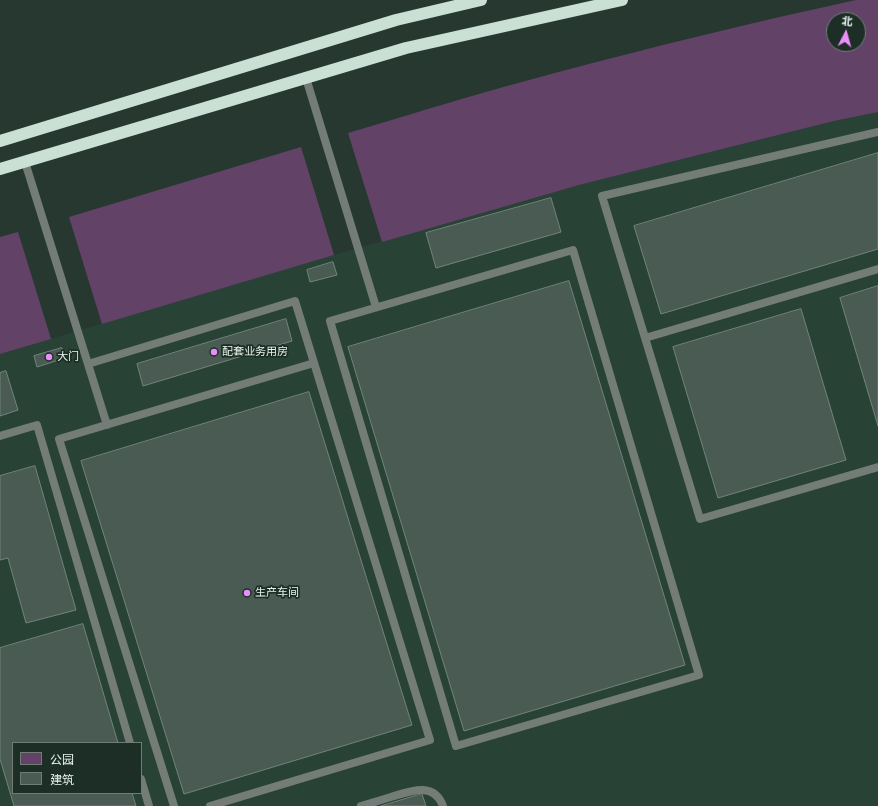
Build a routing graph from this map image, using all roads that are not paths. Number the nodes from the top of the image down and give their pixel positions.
1 (481, 0) edge
2 (622, 0) edge
3 (306, 78) junction
4 (878, 132) edge
5 (0, 141) edge
6 (26, 162) junction
7 (0, 169) edge
8 (878, 269) edge
9 (376, 307) junction
10 (645, 338) junction
11 (314, 363) junction
12 (88, 364) junction
13 (107, 425) junction
14 (0, 436) edge
15 (878, 466) edge
16 (130, 742) edge
17 (142, 782) edge
18 (149, 806) edge
19 (174, 806) edge
20 (210, 806) edge
21 (361, 806) edge
22 (443, 806) edge

1 - 5 highway
2 - 3 highway
3 - 6 highway
3 - 9 lane
4 - 10 lane
6 - 7 highway
6 - 12 lane
8 - 10 lane
9 - 9 lane
10 - 15 lane
11 - 12 lane
11 - 13 lane
11 - 20 lane
12 - 13 lane
13 - 19 lane
14 - 16 lane
17 - 18 lane
21 - 22 lane

